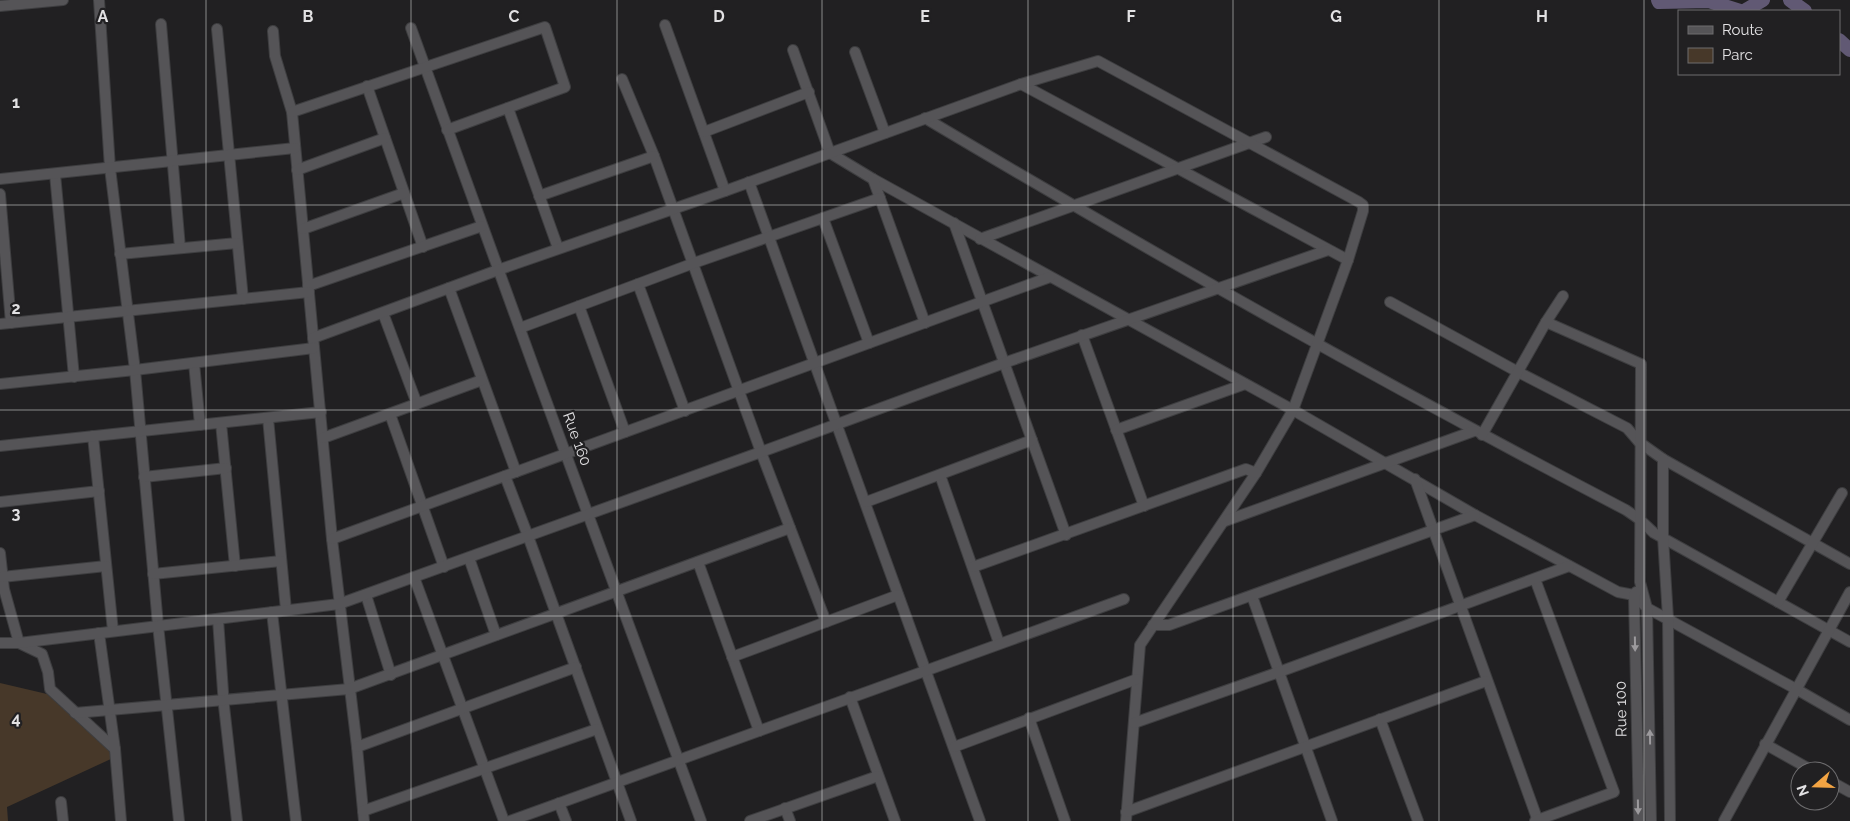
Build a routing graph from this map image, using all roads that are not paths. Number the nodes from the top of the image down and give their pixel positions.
1 (63, 0) edge
2 (99, 0) edge
3 (47, 1) edge
4 (0, 6) edge
5 (161, 24) dead end
6 (665, 25) dead end
7 (411, 28) dead end
8 (217, 29) dead end
9 (273, 31) dead end
10 (793, 50) dead end
11 (855, 52) dead end
12 (425, 66) junction
13 (622, 79) dead end
14 (1021, 84) junction
15 (367, 86) junction
16 (809, 92) junction
17 (508, 108) junction
18 (292, 112) junction
19 (925, 118) junction
20 (447, 130) junction
21 (704, 132) junction
22 (885, 133) junction
23 (1266, 137) dead end
24 (385, 138) junction
25 (1249, 143) junction
26 (295, 148) junction
27 (830, 153) junction
28 (229, 155) junction
29 (654, 156) junction
30 (173, 161) junction
31 (110, 168) junction
32 (1177, 168) junction
33 (297, 170) junction
34 (55, 174) junction
35 (0, 179) edge
36 (873, 179) junction
37 (749, 182) junction
38 (725, 191) junction
39 (0, 194) edge
40 (404, 194) junction
41 (539, 196) junction
42 (880, 198) junction
43 (1072, 205) junction
44 (673, 209) junction
45 (823, 218) junction
46 (954, 223) junction
47 (482, 226) junction
48 (303, 229) junction
49 (768, 237) junction
50 (980, 239) junction
51 (237, 243) junction
52 (423, 247) junction
53 (180, 248) junction
54 (558, 248) junction
55 (1328, 250) junction
56 (120, 254) junction
57 (1348, 260) junction
58 (694, 263) junction
59 (498, 270) junction
60 (1050, 277) junction
61 (638, 284) junction
62 (449, 288) junction
63 (309, 289) junction
64 (1218, 289) junction
65 (1563, 296) dead end
66 (243, 299) junction
67 (982, 301) junction
68 (1390, 302) dead end
69 (580, 306) junction
70 (127, 311) junction
71 (383, 313) junction
72 (68, 317) junction
73 (1126, 319) junction
74 (1546, 322) junction
75 (12, 323) junction
76 (925, 323) junction
77 (0, 324) edge
78 (520, 328) junction
79 (1082, 336) junction
80 (314, 343) junction
81 (869, 343) junction
82 (1317, 344) junction
83 (194, 363) junction
84 (1004, 363) junction
85 (816, 364) junction
86 (135, 370) junction
87 (1518, 372) junction
88 (74, 377) junction
89 (482, 380) junction
90 (0, 384) edge
91 (1245, 384) junction
92 (740, 390) junction
93 (417, 404) junction
94 (1293, 410) junction
95 (685, 411) junction
96 (321, 412) junction
97 (390, 414) junction
98 (268, 418) junction
99 (221, 423) junction
100 (837, 424) junction
101 (200, 425) junction
102 (1116, 430) junction
103 (140, 431) junction
104 (625, 432) junction
105 (1478, 433) junction
106 (93, 436) junction
107 (323, 438) junction
108 (1032, 440) junction
109 (1639, 442) junction
110 (0, 446) edge
111 (761, 452) junction
112 (566, 454) junction
113 (1663, 459) junction
114 (1384, 462) junction
115 (226, 468) junction
116 (516, 472) junction
117 (1256, 473) junction
118 (940, 475) junction
119 (505, 476) junction
120 (144, 477) junction
121 (1414, 479) junction
122 (99, 491) junction
123 (1842, 492) dead end
124 (0, 502) edge
125 (866, 502) junction
126 (422, 506) junction
127 (1144, 506) junction
128 (588, 513) junction
129 (1475, 515) junction
130 (1639, 519) junction
131 (1225, 521) junction
132 (790, 528) junction
133 (1433, 529) junction
134 (1066, 535) junction
135 (528, 536) junction
136 (1663, 537) junction
137 (332, 539) junction
138 (1814, 543) junction
139 (0, 553) edge
140 (469, 558) junction
141 (281, 561) junction
142 (698, 562) junction
143 (1850, 564) edge
144 (106, 566) junction
145 (235, 566) junction
146 (1569, 566) junction
147 (444, 567) junction
148 (974, 568) junction
149 (153, 574) junction
150 (2, 577) junction
151 (414, 577) junction
152 (1535, 579) junction
153 (1640, 582) junction
154 (2, 592) edge
155 (615, 592) junction
156 (1850, 592) edge
157 (366, 595) junction
158 (898, 595) junction
159 (1252, 596) junction
160 (1634, 596) junction
161 (1124, 599) dead end
162 (1778, 602) junction
163 (338, 604) junction
164 (1460, 606) junction
165 (1647, 608) junction
166 (286, 610) junction
167 (272, 612) junction
168 (556, 614) junction
169 (1668, 618) junction
170 (218, 619) junction
171 (826, 622) junction
172 (158, 625) junction
173 (1153, 625) junction
174 (1829, 630) junction
175 (113, 631) junction
176 (99, 632) junction
177 (496, 635) junction
178 (999, 642) junction
179 (1850, 642) edge
180 (0, 643) edge
181 (19, 643) junction
182 (444, 654) junction
183 (732, 657) junction
184 (576, 668) junction
185 (925, 670) junction
186 (1279, 672) junction
187 (392, 675) junction
188 (1137, 679) junction
189 (1486, 681) junction
190 (349, 689) junction
191 (1796, 689) junction
192 (281, 695) junction
193 (850, 697) junction
194 (224, 700) junction
195 (166, 705) junction
196 (463, 708) junction
197 (109, 710) junction
198 (75, 713) junction
199 (1028, 718) junction
200 (1380, 720) junction
201 (1850, 720) edge
202 (1134, 723) junction
203 (598, 729) junction
204 (759, 731) junction
205 (1765, 744) junction
206 (357, 747) junction
207 (954, 747) junction
208 (1306, 747) junction
209 (114, 749) junction
210 (678, 760) junction
211 (1795, 761) edge
212 (485, 768) junction
213 (878, 776) junction
214 (617, 782) junction
215 (61, 802) dead end
216 (559, 803) junction
217 (785, 808) junction
218 (363, 816) edge
219 (1126, 817) edge
220 (63, 821) edge
221 (121, 821) edge
222 (179, 821) edge
223 (237, 821) edge
224 (296, 821) edge
225 (504, 821) edge
226 (510, 821) edge
227 (566, 821) edge
228 (631, 821) edge
229 (701, 821) edge
230 (750, 821) edge
231 (790, 821) edge
232 (895, 821) edge
233 (980, 821) edge
234 (1065, 821) edge
235 (1332, 821) edge
236 (1418, 821) edge
237 (1537, 821) edge
238 (1638, 821) edge
239 (1652, 821) edge
240 (1670, 821) edge
241 (1724, 821) edge

1 - 3 street
2 - 31 street
3 - 4 street
5 - 30 street
6 - 21 street
7 - 12 street, Rue 160
8 - 28 street
9 - 18 street
10 - 16 street
11 - 22 street
12 - 15 street
12 - 17 street
12 - 20 street, Rue 160
13 - 29 street
14 - 19 street
14 - 25 street
14 - 32 street
15 - 18 street
15 - 24 street
16 - 21 street
16 - 27 street
17 - 20 street
17 - 41 street
18 - 26 street
19 - 22 street
19 - 43 street
20 - 47 street, Rue 160
21 - 38 street
22 - 27 street
23 - 25 street
24 - 33 street
24 - 40 street
25 - 32 street
25 - 57 street
26 - 28 street
26 - 33 street
27 - 36 street
27 - 37 street
28 - 30 street
28 - 51 street
29 - 41 street
29 - 44 street
30 - 31 street
30 - 53 street
31 - 34 street
31 - 56 street
32 - 43 street
32 - 55 street
33 - 48 street
34 - 35 street
34 - 72 street
36 - 42 street
36 - 46 street
37 - 38 street
37 - 49 street
38 - 44 street
39 - 75 street
40 - 48 street
40 - 52 street
41 - 54 street
42 - 45 street
42 - 76 street
43 - 50 street
43 - 64 street
44 - 54 street
44 - 58 street
45 - 49 street
45 - 81 street
46 - 50 street
46 - 67 street
47 - 52 street
47 - 59 street, Rue 160
48 - 63 street
49 - 58 street
49 - 85 street
50 - 60 street
51 - 53 street
51 - 66 street
52 - 63 street
53 - 56 street
54 - 59 street
55 - 57 street
55 - 64 street
56 - 70 street
57 - 82 street
58 - 61 street
58 - 92 street
59 - 62 street
59 - 78 street, Rue 160
60 - 67 street
60 - 73 street
61 - 69 street
61 - 95 street
62 - 71 street
62 - 89 street
63 - 66 street
63 - 80 street
64 - 73 street
64 - 82 street
65 - 74 street
66 - 70 street
67 - 76 street
67 - 84 street
68 - 87 street
69 - 78 street
69 - 104 street
70 - 72 street
70 - 86 street
71 - 80 street
71 - 93 street
72 - 75 street
72 - 88 street
73 - 79 street
73 - 91 street
74 - 87 street
74 - 109 street
75 - 77 street
76 - 81 street
78 - 112 street, Rue 160
79 - 84 street
79 - 102 street
80 - 83 street
80 - 96 street
81 - 85 street
82 - 94 street
82 - 105 street
83 - 86 street
83 - 101 street
84 - 100 street
84 - 108 street
85 - 92 street
85 - 100 street
86 - 88 street
86 - 103 street
87 - 105 street
87 - 109 street
88 - 90 street
89 - 93 street
89 - 116 street
91 - 94 street
91 - 102 street
92 - 95 street
92 - 111 street
93 - 97 street
94 - 114 street
94 - 117 street
95 - 104 street
96 - 98 street
96 - 107 street
97 - 107 street
97 - 126 street
98 - 99 street
98 - 141 street
99 - 101 street
99 - 115 street
100 - 111 street
100 - 125 street
101 - 103 street
102 - 127 street
103 - 106 street
103 - 120 street
104 - 112 street
105 - 114 street
105 - 130 street
106 - 110 street
106 - 122 street
107 - 137 street
108 - 118 street
108 - 134 street
109 - 113 street
109 - 130 street
111 - 128 street
111 - 132 street
112 - 116 street
112 - 128 street, Rue 160
113 - 136 street
113 - 138 street
114 - 121 street
114 - 131 street
115 - 120 street
115 - 145 street
116 - 119 street
117 - 127 street
117 - 131 street
118 - 125 street
118 - 148 street
119 - 126 street
119 - 135 street
120 - 149 street
121 - 129 street
121 - 133 street
122 - 124 street
122 - 144 street
123 - 138 street
125 - 158 street
126 - 137 street
126 - 147 street
127 - 134 street
128 - 135 street
128 - 155 street, Rue 160
129 - 133 street
129 - 146 street
130 - 136 street
130 - 153 street
131 - 173 street
132 - 142 street
132 - 171 street
133 - 159 street
133 - 164 street
134 - 148 street
135 - 140 street
135 - 168 street
136 - 162 street
136 - 169 street
137 - 163 street
138 - 143 street
138 - 162 street
139 - 150 street
140 - 147 street
140 - 177 street
141 - 145 street
141 - 166 street
142 - 155 street
142 - 183 street
144 - 150 street
144 - 175 street
145 - 149 street
146 - 152 street
146 - 160 street
147 - 151 street
148 - 178 street
149 - 172 street
150 - 154 street
151 - 157 street
151 - 182 street
152 - 164 street
152 - 237 street
153 - 160 street
153 - 165 street
154 - 181 street
155 - 168 street
155 - 210 street, Rue 160
156 - 174 street
157 - 163 street
157 - 187 street
158 - 171 street
158 - 185 street
159 - 173 street
159 - 186 street
160 - 165 street
160 -> 238 street, Rue 100
161 - 178 street
162 - 174 street
163 - 166 street
163 - 190 street
164 - 186 street
164 - 189 street
165 - 169 street
239 -> 165 street
166 - 167 street
167 - 170 street
167 - 192 street
168 - 177 street
168 - 184 street
169 - 191 street
169 - 240 street
170 - 172 street
170 - 194 street
171 - 183 street
172 - 175 street
172 - 195 street
173 - 188 street
174 - 179 street
174 - 191 street
175 - 176 street
176 - 181 street
176 - 197 street
177 - 182 street
178 - 185 street
180 - 181 street
181 - 198 street
182 - 187 street
182 - 196 street
183 - 204 street
184 - 196 street
184 - 203 street
185 - 193 street
185 - 207 street
186 - 202 street
186 - 208 street
187 - 190 street
188 - 199 street
188 - 202 street
189 - 200 street
189 - 237 street
190 - 192 street
190 - 206 street
191 - 201 street
191 - 205 street
192 - 194 street
192 - 224 street
193 - 204 street
193 - 213 street
194 - 195 street
194 - 223 street
195 - 197 street
195 - 222 street
196 - 206 street
196 - 212 street
197 - 198 street
197 - 209 street
198 - 209 street
199 - 207 street
199 - 234 street
200 - 208 street
200 - 236 street
202 - 219 street
203 - 212 street
203 - 214 street
204 - 210 street
205 - 211 street
205 - 241 street
206 - 218 street
207 - 233 street
208 - 219 street
208 - 235 street
209 - 221 street
210 - 214 street
210 - 229 street, Rue 160
212 - 218 street
212 - 225 street
213 - 217 street
213 - 232 street
214 - 216 street
214 - 228 street
215 - 220 street
216 - 226 street
216 - 227 street
217 - 230 street
217 - 231 street

